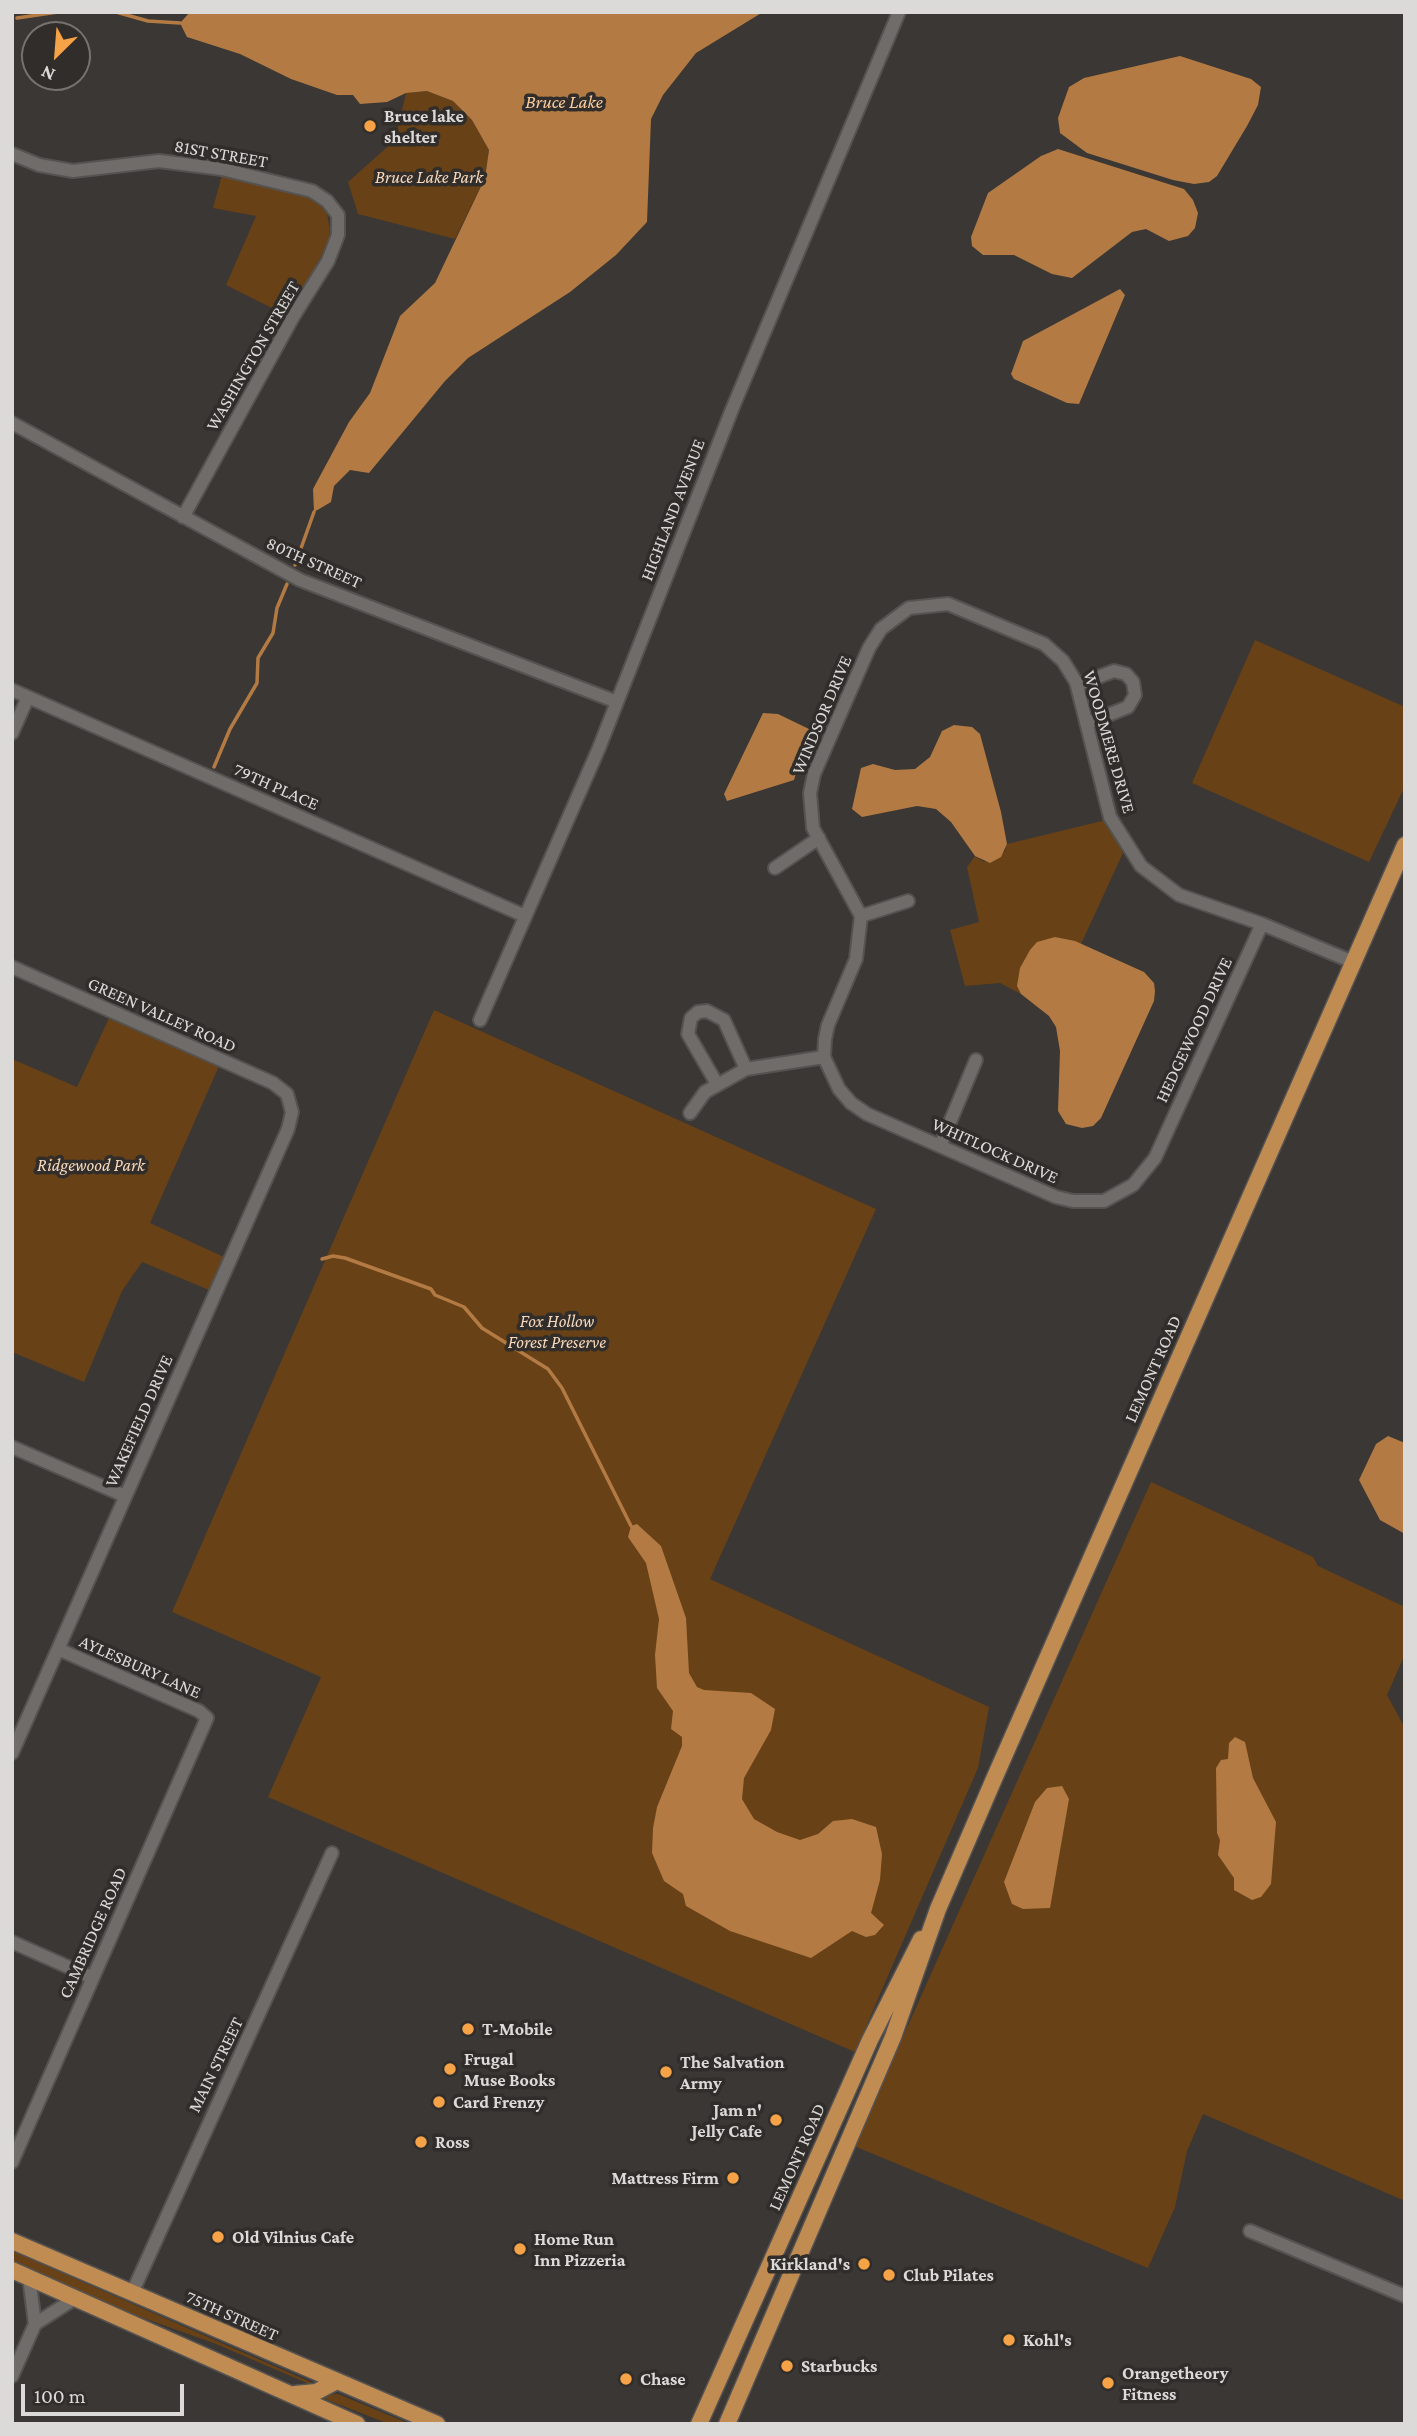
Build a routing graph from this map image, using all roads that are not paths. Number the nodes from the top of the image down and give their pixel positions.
1 (899, 12) edge
2 (12, 154) edge
3 (335, 210) joint
4 (12, 423) edge
5 (183, 517) junction
6 (1009, 628) joint
7 (1077, 685) junction
8 (12, 690) edge
9 (28, 697) junction
10 (617, 702) junction
11 (1088, 723) junction
12 (12, 733) edge
13 (818, 838) junction
14 (1405, 845) edge
15 (775, 868) dead end
16 (908, 901) dead end
17 (525, 916) junction
18 (861, 916) junction
19 (1262, 924) junction
20 (1353, 962) junction
21 (12, 967) edge
22 (480, 1020) dead end
23 (824, 1057) junction
24 (976, 1060) dead end
25 (746, 1069) junction
26 (717, 1084) junction
27 (291, 1103) joint
28 (690, 1113) dead end
29 (940, 1146) junction
30 (1158, 1151) joint
31 (12, 1447) edge
32 (125, 1496) junction
33 (58, 1649) junction
34 (206, 1718) joint
35 (12, 1753) edge
36 (332, 1853) dead end
37 (938, 1909) junction
38 (12, 1942) edge
39 (93, 1978) junction
40 (12, 2162) edge
41 (1250, 2231) dead end
42 (12, 2241) edge
43 (12, 2270) edge
44 (29, 2277) junction
45 (132, 2293) junction
46 (1405, 2296) edge
47 (74, 2299) junction
48 (35, 2324) junction
49 (12, 2376) edge
50 (337, 2381) junction
51 (289, 2394) junction
52 (357, 2424) edge
53 (437, 2424) edge
54 (699, 2424) edge
55 (727, 2424) edge

1 - 10 street, HIGHLAND AVENUE
2 - 3 street, 81ST STREET
3 - 5 street, WASHINGTON STREET
4 - 5 street, 80TH STREET
5 - 10 street, 80TH STREET
6 - 7 street, WOODMERE DRIVE
6 - 13 street, WINDSOR DRIVE
7 - 11 street, WOODMERE DRIVE
7 - 11 street
8 - 9 street, 79TH PLACE
9 - 12 street
9 - 17 street, 79TH PLACE
10 - 17 street, HIGHLAND AVENUE
11 - 19 street, WOODMERE DRIVE
13 - 15 street
13 - 18 street, WINDSOR DRIVE
14 - 20 main road, LEMONT ROAD
16 - 18 street
17 - 22 street, HIGHLAND AVENUE
18 - 23 street
19 - 20 street, WOODMERE DRIVE
19 - 30 street, HEDGEWOOD DRIVE
20 - 37 main road, LEMONT ROAD
21 - 27 street, GREEN VALLEY ROAD
23 - 25 street
23 - 29 street, WHITLOCK DRIVE
24 - 29 street
25 - 26 street
25 - 26 street
26 - 28 street
27 - 32 street, WAKEFIELD DRIVE
29 - 30 street, WHITLOCK DRIVE
31 - 32 street
32 - 33 street, WAKEFIELD DRIVE
33 - 34 street, AYLESBURY LANE
33 - 35 street, WAKEFIELD DRIVE
34 - 39 street, CAMBRIDGE ROAD
36 - 45 street, MAIN STREET
37 - 54 main road, LEMONT ROAD
37 - 55 main road, LEMONT ROAD
38 - 39 street
39 - 40 street, CAMBRIDGE ROAD
41 - 46 street
42 - 45 main road, 75TH STREET
43 - 44 main road
44 - 47 main road
44 - 48 street
45 - 50 main road, 75TH STREET
47 - 48 street
47 - 51 main road
48 - 49 street
50 - 51 main road
50 - 53 main road, 75TH STREET
51 - 52 main road

